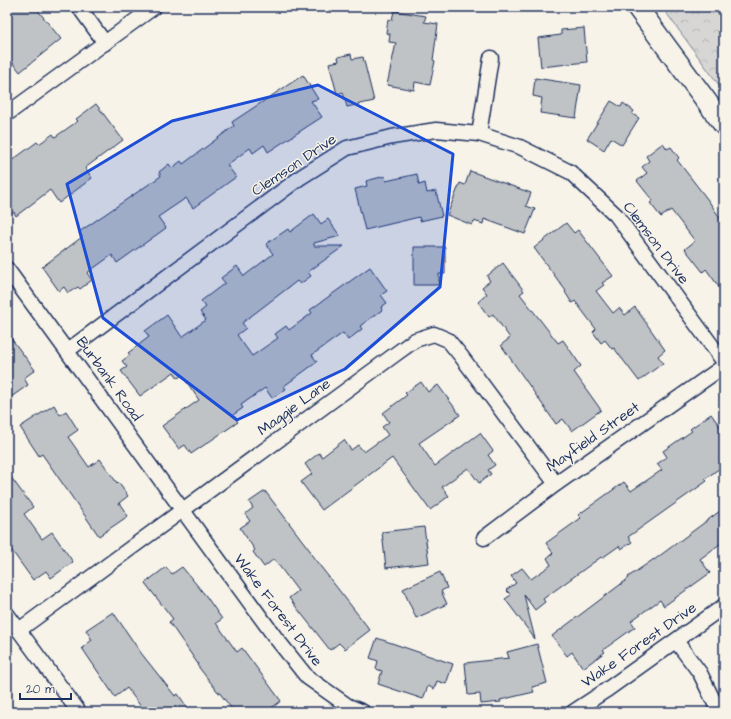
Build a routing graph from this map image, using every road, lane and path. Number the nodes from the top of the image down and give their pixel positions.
1 (79, 7) edge
2 (154, 7) edge
3 (637, 7) edge
4 (105, 43) junction
5 (491, 58) dead end
6 (7, 114) edge
7 (724, 125) edge
8 (479, 134) junction
9 (7, 269) edge
10 (67, 351) junction
11 (724, 362) edge
12 (724, 366) edge
13 (556, 484) junction
14 (182, 510) junction
15 (484, 538) dead end
16 (724, 606) edge
17 (7, 614) edge
18 (19, 630) junction
19 (676, 641) junction
20 (79, 712) edge
21 (363, 712) edge
22 (573, 712) edge
23 (719, 712) edge

1 - 4 street
2 - 4 street
3 - 7 street
4 - 6 street
5 - 8 street
8 - 10 street, Clemson Drive
8 - 11 street, Clemson Drive
9 - 10 street, Burbank Road
10 - 14 street, Burbank Road
12 - 13 street, Mayfield Street
13 - 14 street, Maggie Lane
13 - 15 street, Mayfield Street
14 - 18 street, Maggie Lane
14 - 21 street, Wake Forest Drive
16 - 19 street, Wake Forest Drive
17 - 18 street
18 - 20 street
19 - 22 street, Wake Forest Drive
19 - 23 street

